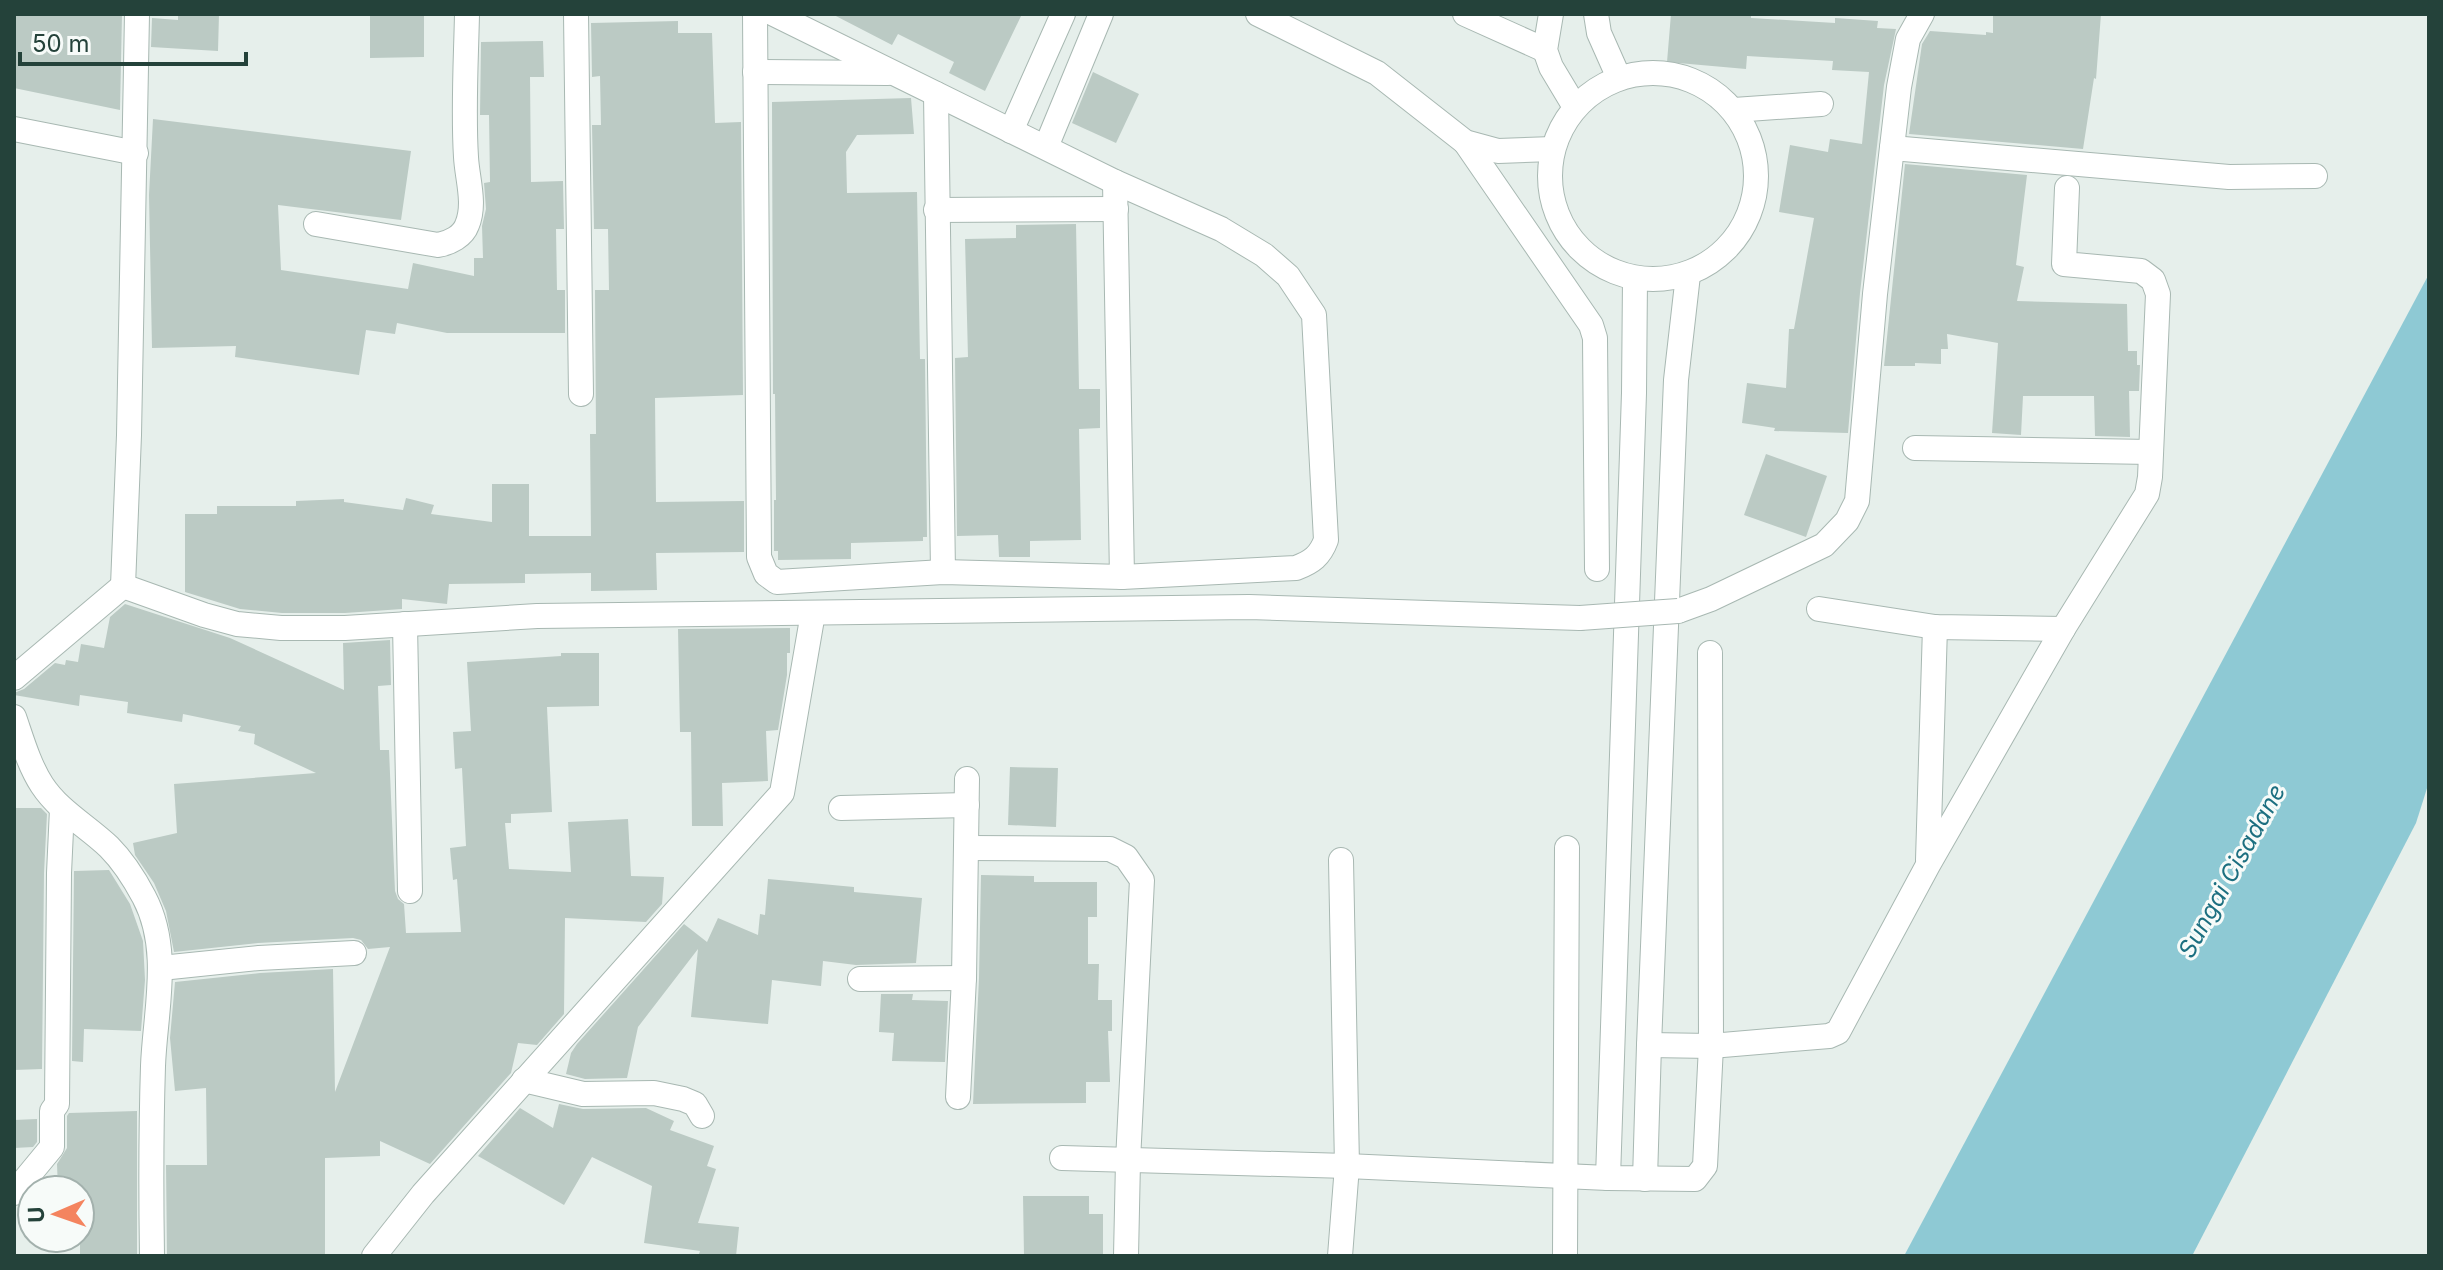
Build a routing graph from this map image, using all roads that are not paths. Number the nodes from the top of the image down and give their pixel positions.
1 (137, 14) edge
2 (467, 14) edge
3 (576, 14) edge
4 (755, 14) edge
5 (774, 14) edge
6 (1063, 14) edge
7 (1101, 14) edge
8 (1258, 14) edge
9 (1465, 14) edge
10 (1551, 14) edge
11 (1596, 14) edge
12 (1922, 14) edge
13 (1545, 50) junction
14 (755, 72) junction
15 (894, 73) junction
16 (1619, 78) junction
17 (936, 94) junction
18 (1821, 104) dead end
19 (1575, 107) junction
20 (1734, 110) junction
21 (14, 129) edge
22 (1011, 131) junction
23 (1465, 142) junction
24 (1046, 147) junction
25 (1892, 148) junction
26 (1553, 149) junction
27 (136, 153) junction
28 (2315, 176) dead end
29 (1115, 182) junction
30 (2067, 188) dead end
31 (1116, 209) junction
32 (936, 210) junction
33 (1559, 220) junction
34 (316, 224) dead end
35 (1542, 254) junction
36 (1688, 275) junction
37 (1635, 279) junction
38 (581, 394) dead end
39 (1915, 448) dead end
40 (2151, 452) junction
41 (1597, 569) dead end
42 (943, 572) junction
43 (1122, 577) junction
44 (123, 586) junction
45 (1819, 609) dead end
46 (813, 613) junction
47 (405, 624) junction
48 (1935, 627) junction
49 (2063, 629) junction
50 (1710, 653) dead end
51 (14, 678) edge
52 (14, 717) edge
53 (967, 779) dead end
54 (967, 805) junction
55 (841, 808) dead end
56 (62, 809) junction
57 (968, 848) junction
58 (1567, 848) dead end
59 (1341, 860) dead end
60 (1928, 865) junction
61 (410, 891) dead end
62 (354, 953) dead end
63 (161, 968) junction
64 (964, 978) junction
65 (860, 979) dead end
66 (1649, 1045) junction
67 (1711, 1046) junction
68 (524, 1080) junction
69 (958, 1097) dead end
70 (702, 1116) dead end
71 (1062, 1158) dead end
72 (1128, 1161) junction
73 (1347, 1166) junction
74 (1564, 1175) junction
75 (1608, 1178) junction
76 (1645, 1179) junction
77 (14, 1193) edge
78 (152, 1256) edge
79 (374, 1256) edge
80 (1126, 1256) edge
81 (1340, 1256) edge
82 (1565, 1256) edge

1 - 27 street
2 - 34 street
3 - 38 street
4 - 14 street
5 - 15 street
6 - 22 street
7 - 24 street
8 - 23 street
9 - 13 street
10 - 13 street
11 - 16 street
12 - 25 street
13 - 19 street
14 - 15 street
14 - 42 street
15 - 17 street
16 - 19 street
16 - 20 street
17 - 22 street
17 - 32 street
18 - 20 street
19 - 26 street
20 - 36 street
21 - 27 street
22 - 24 street
23 - 26 street
23 - 35 street
24 - 29 street
25 - 28 street
25 - 46 street, bridge
26 - 33 street
27 - 44 street
29 - 31 street
29 - 43 street
30 - 40 street
31 - 32 street
31 - 43 street
32 - 42 street
33 - 35 street
33 - 37 street
35 - 41 street
36 - 37 street
36 - 66 street
37 - 75 street
39 - 40 street
40 - 49 street
42 - 43 street
44 - 47 street
44 - 51 street
45 - 48 street
46 - 47 street
46 - 68 street
47 - 61 street
48 - 49 street
48 - 60 street
49 - 60 street
50 - 67 street
52 - 56 street
53 - 54 street
54 - 55 street
54 - 57 street
56 - 63 street
56 - 77 street
57 - 64 street
57 - 72 street
58 - 74 street
59 - 73 street
60 - 67 street
62 - 63 street
63 - 78 street
64 - 65 street
64 - 69 street
66 - 67 street
66 - 76 street
67 - 76 street
68 - 70 street
68 - 79 street
71 - 72 street
72 - 73 street
72 - 80 street
73 - 74 street
73 - 81 street
74 - 75 street
74 - 82 street
75 - 76 street

